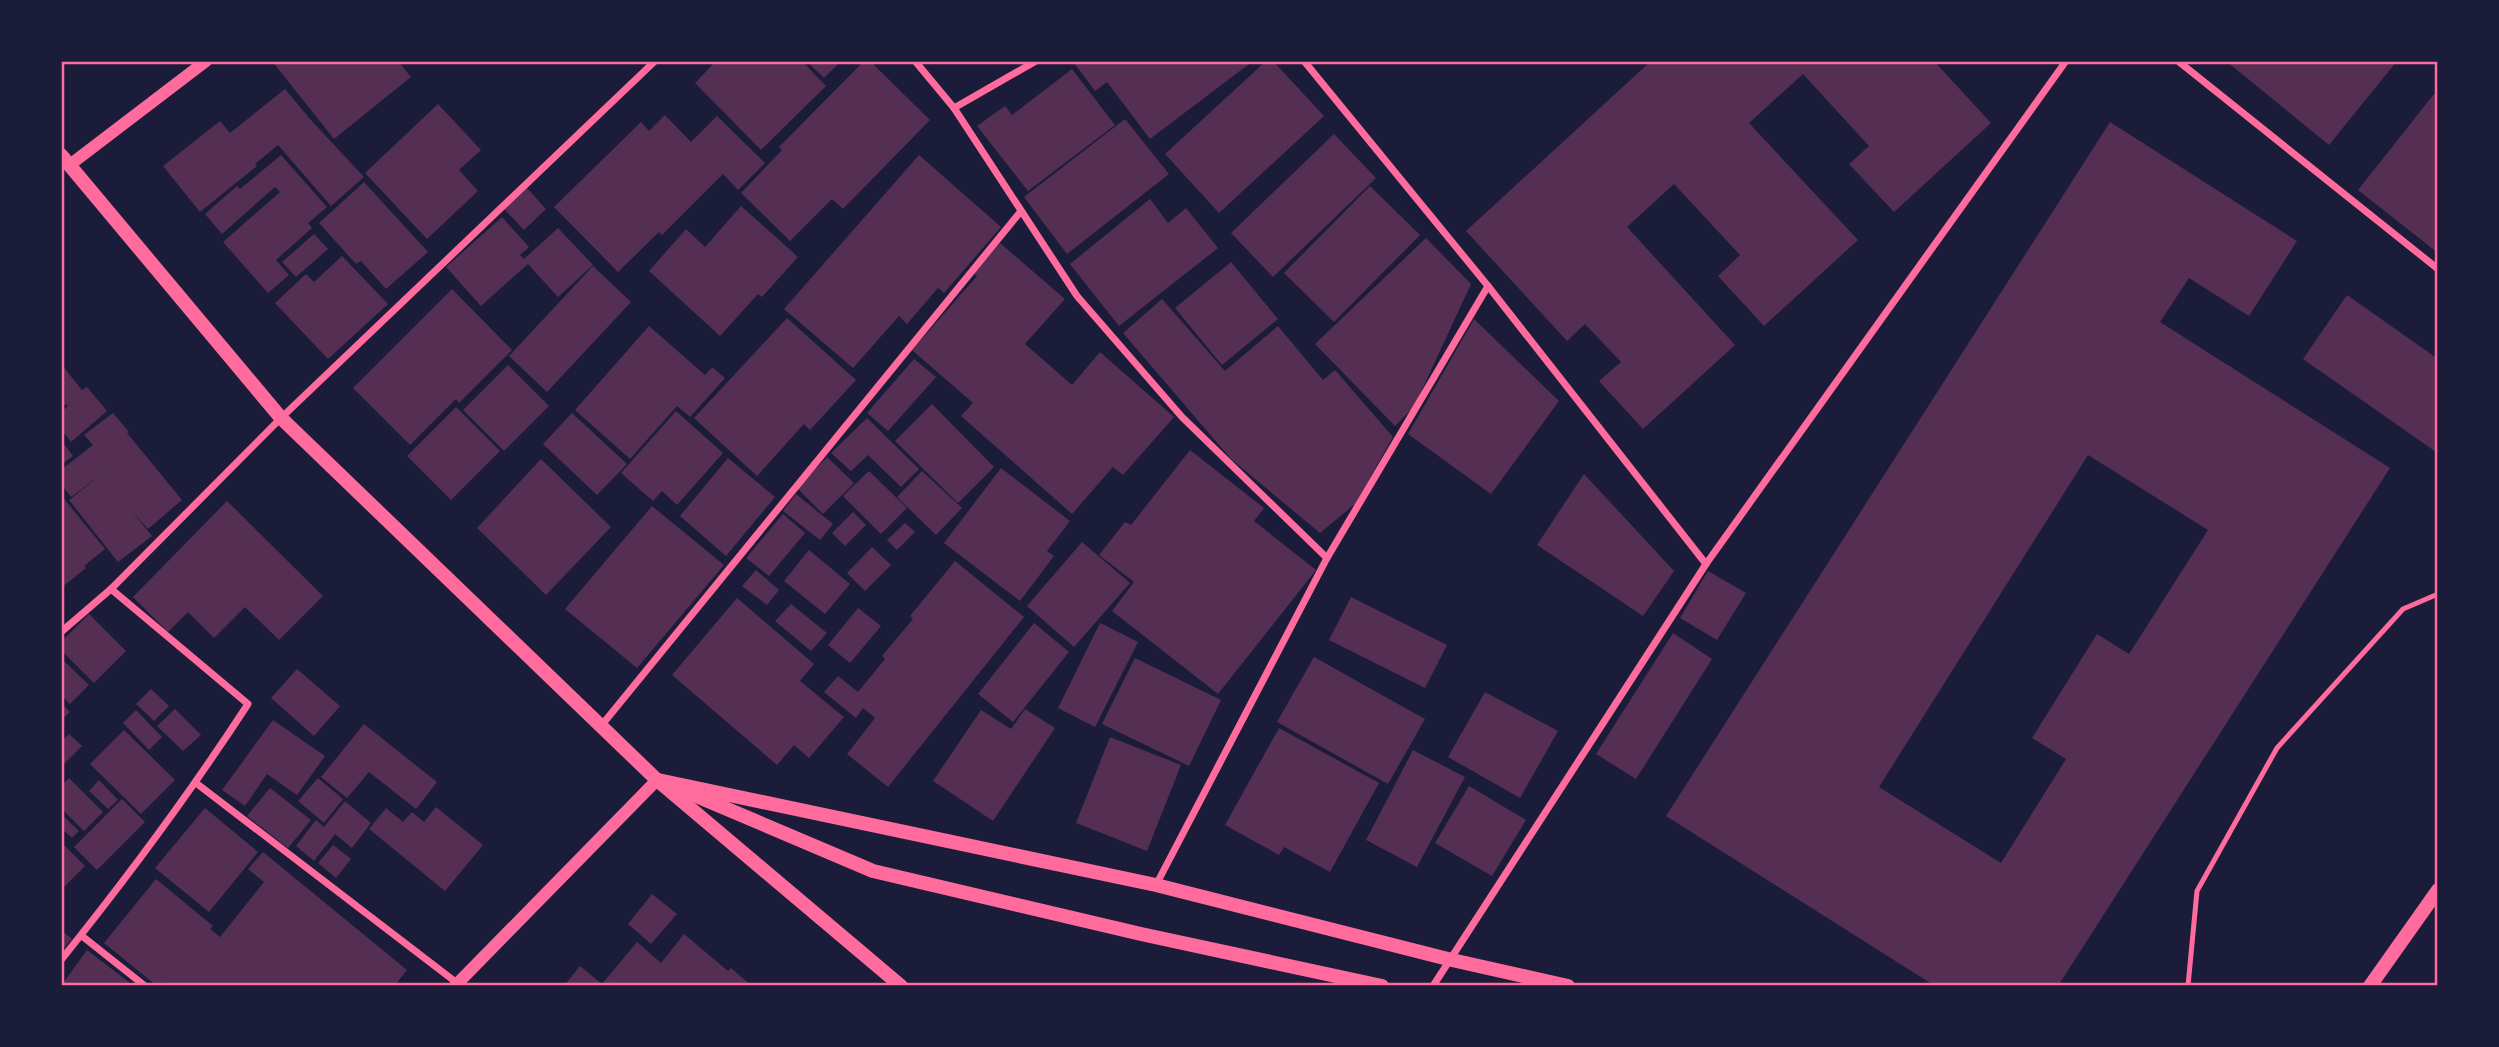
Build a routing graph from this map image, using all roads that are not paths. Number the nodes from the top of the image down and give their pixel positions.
1 (206, 61) edge
2 (655, 61) edge
3 (915, 61) edge
4 (1036, 61) edge
5 (1304, 61) edge
6 (2066, 61) edge
7 (2178, 61) edge
8 (954, 108) junction
9 (61, 143) edge
10 (64, 163) edge
11 (1021, 211) junction
12 (2438, 269) edge
13 (1488, 286) junction
14 (281, 418) junction
15 (1327, 558) junction
16 (1706, 564) junction
17 (111, 589) junction
18 (2438, 594) edge
19 (61, 632) edge
20 (600, 727) junction
21 (657, 780) junction
22 (196, 783) junction
23 (1156, 886) junction
24 (2438, 890) edge
25 (82, 936) junction
26 (61, 960) edge
27 (1452, 960) junction
28 (456, 985) edge
29 (145, 986) edge
30 (901, 986) edge
31 (1382, 986) edge
32 (1433, 986) edge
33 (1568, 986) edge
34 (2188, 986) edge
35 (2370, 986) edge

1 - 10 street
2 - 14 street
3 - 8 street
4 - 8 street
5 - 13 street
6 - 16 street
7 - 12 street
8 - 11 street
9 - 10 main road
10 - 14 main road
11 - 15 street
11 - 20 street
13 - 15 street
13 - 16 street
14 - 17 street
14 - 20 main road
15 - 23 street
16 - 27 street
17 - 19 street
17 - 22 street
18 - 34 lane
20 - 21 main road
21 - 23 main road
21 - 28 street
21 - 30 main road
21 - 31 main road
22 - 25 street
22 - 28 street
23 - 27 main road
24 - 35 main road
25 - 26 street
25 - 29 street
27 - 32 street
27 - 33 main road

